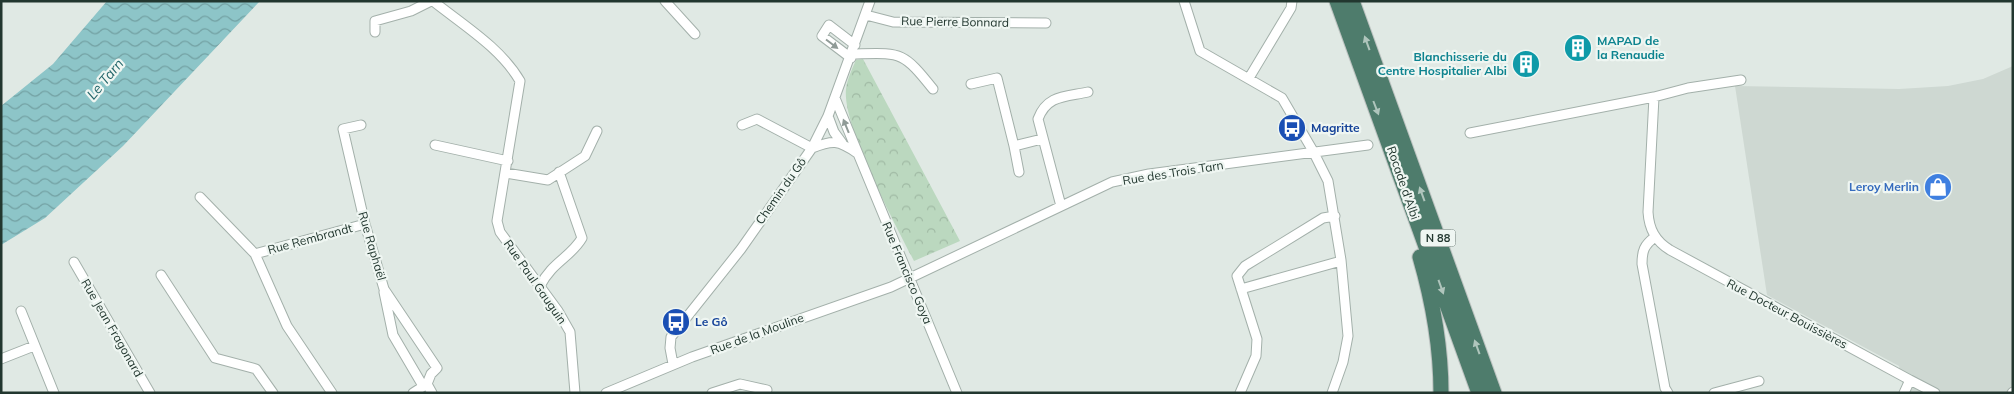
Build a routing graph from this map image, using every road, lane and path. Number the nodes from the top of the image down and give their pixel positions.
1 (432, 1) edge
2 (665, 1) edge
3 (870, 1) edge
4 (1184, 1) edge
5 (1292, 1) edge
6 (1337, 1) edge
7 (1352, 1) edge
8 (866, 15) junction
9 (1046, 23) dead end
10 (375, 32) dead end
11 (694, 34) dead end
12 (855, 45) junction
13 (852, 56) junction
14 (1249, 78) junction
15 (1741, 80) dead end
16 (971, 84) dead end
17 (933, 89) dead end
18 (1088, 92) dead end
19 (1654, 97) junction
20 (835, 98) junction
21 (828, 116) junction
22 (361, 125) dead end
23 (742, 125) dead end
24 (597, 131) dead end
25 (1470, 133) dead end
26 (1042, 139) junction
27 (842, 143) junction
28 (435, 145) dead end
29 (1368, 145) dead end
30 (1014, 146) junction
31 (812, 148) junction
32 (1313, 151) junction
33 (857, 154) junction
34 (508, 161) junction
35 (559, 172) junction
36 (1020, 172) dead end
37 (506, 173) junction
38 (200, 198) dead end
39 (1061, 206) junction
40 (1412, 209) junction
41 (1335, 216) junction
42 (365, 224) junction
43 (1655, 237) junction
44 (256, 254) junction
45 (1341, 261) junction
46 (74, 262) dead end
47 (161, 275) dead end
48 (908, 279) junction
49 (540, 286) junction
50 (384, 289) junction
51 (1241, 289) junction
52 (21, 311) dead end
53 (34, 346) junction
54 (1, 359) edge
55 (673, 364) junction
56 (1910, 380) junction
57 (1759, 381) dead end
58 (425, 385) junction
59 (619, 390) edge
60 (767, 390) dead end
61 (54, 393) edge
62 (150, 393) edge
63 (273, 393) edge
64 (332, 393) edge
65 (413, 393) edge
66 (432, 393) edge
67 (575, 393) edge
68 (606, 393) edge
69 (712, 393) edge
70 (958, 393) edge
71 (1240, 393) edge
72 (1332, 393) edge
73 (1441, 393) edge
74 (1480, 393) edge
75 (1494, 393) edge
76 (1668, 393) edge
77 (1714, 393) edge
78 (1904, 393) edge
79 (1935, 393) edge

1 - 10 street, Rue Paul Gauguin
1 - 34 street, Rue Paul Gauguin
2 - 11 street
3 - 8 street, Chemin du Gô
4 - 14 street
5 - 14 street
6 -> 40 highway, Rocade d'Albi / N 88
75 -> 7 highway, Rocade d'Albi / N 88
8 - 9 street, Rue Pierre Bonnard
8 - 12 street, Chemin du Gô
12 - 13 street, Chemin du Gô
12 -> 13 street
13 - 17 street
13 - 20 street, Chemin du Gô
14 - 32 street
15 - 19 street
16 - 30 street
18 - 26 street
19 - 25 street
19 - 43 street
20 - 21 street, Chemin du Gô
33 -> 20 street, Rue Francisco Goya
21 - 27 street
21 - 31 street, Chemin du Gô
22 - 42 street, Rue Raphaël
23 - 31 street
24 - 35 street
26 - 30 street
26 - 39 street
27 - 31 street
27 - 33 street
28 - 34 street
29 - 32 street, Rue des Trois Tarn
30 - 36 street
31 - 55 street, Chemin du Gô
32 - 39 street, Rue des Trois Tarn
32 - 41 street
33 - 48 street, Rue Francisco Goya
34 - 37 street, Rue Paul Gauguin
35 - 37 street
35 - 49 street
37 - 49 street, Rue Paul Gauguin
38 - 44 street, Rue Rembrandt
39 - 48 street, Rue des Trois Tarn
40 - 73 highway
40 -> 74 highway, Rocade d'Albi / N 88
41 - 45 street
41 - 51 street
42 - 44 street, Rue Rembrandt
42 - 50 street, Rue Raphaël
43 - 56 street, Rue Docteur Bouissières
43 - 76 street
44 - 64 street, Rue Rembrandt
45 - 51 street
45 - 72 street
46 - 62 street, Rue Jean Fragonard
47 - 63 street
48 - 55 street, Rue de la Mouline
48 - 70 street, Rue Francisco Goya
49 - 67 street, Rue Paul Gauguin
50 - 58 street
50 - 58 street, Rue Raphaël
51 - 71 street
52 - 53 street
53 - 54 street
53 - 61 street
55 - 59 street, Rue de la Mouline
56 - 78 street
56 - 79 street, Rue Docteur Bouissières
57 - 77 street
58 - 65 street
58 - 66 street
59 - 68 street, Rue de la Mouline
60 - 69 street

